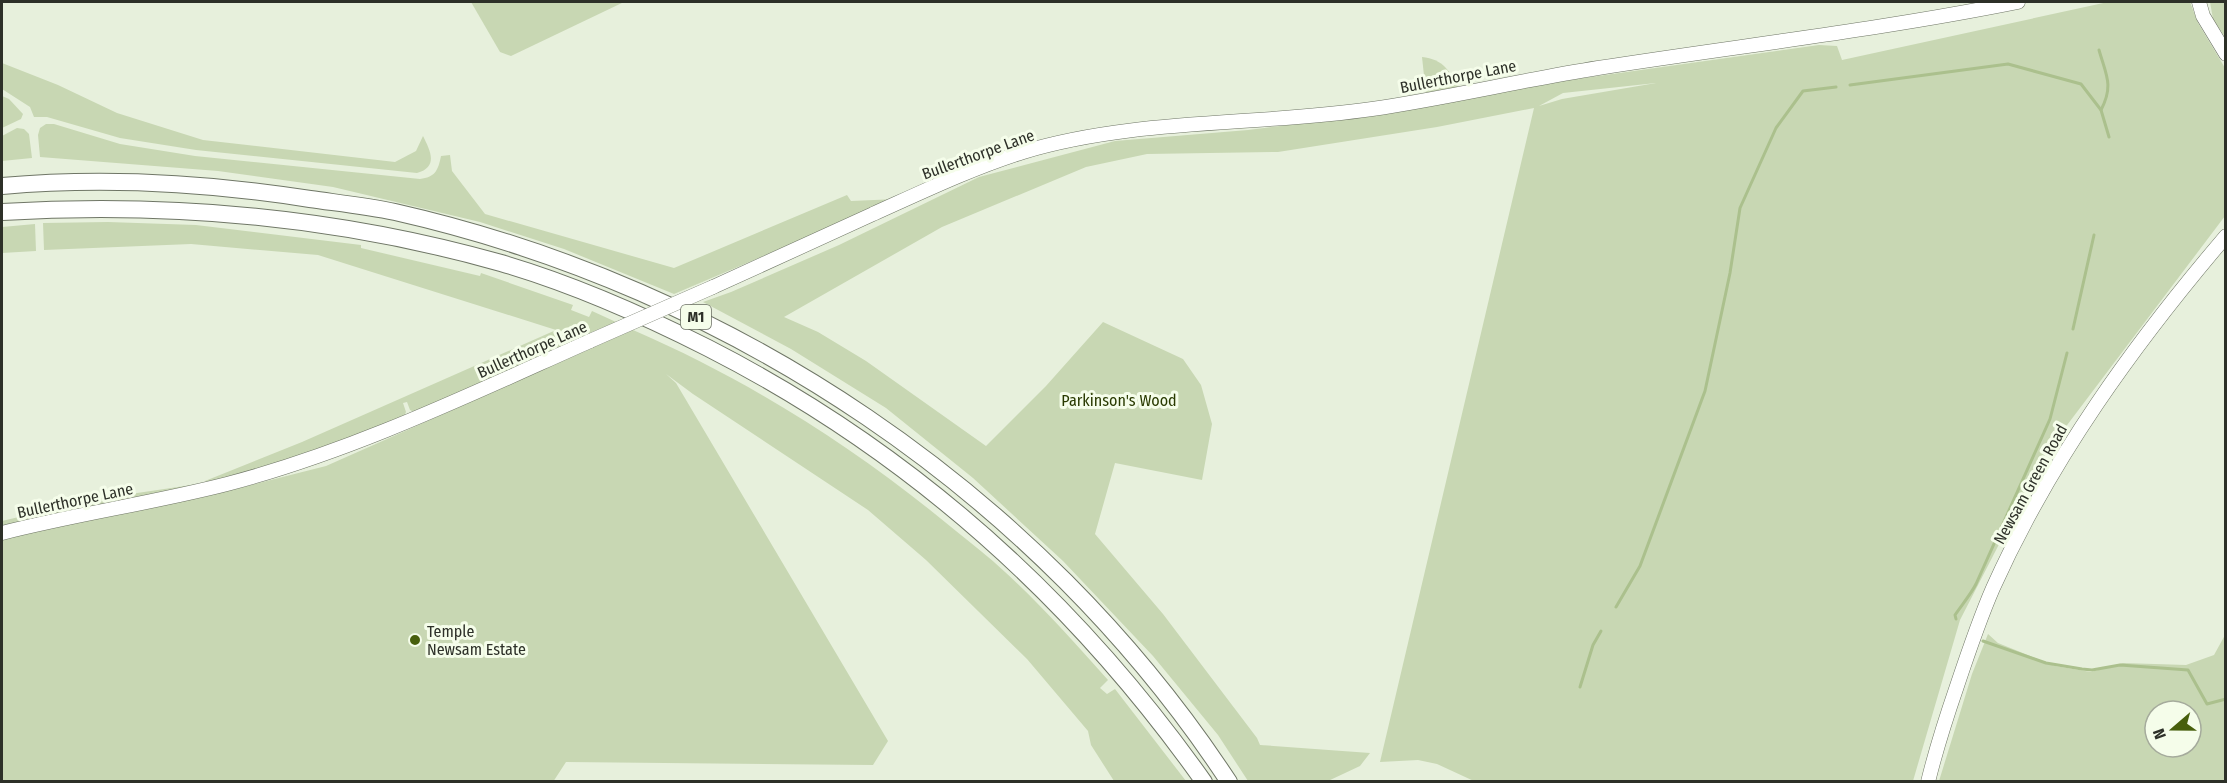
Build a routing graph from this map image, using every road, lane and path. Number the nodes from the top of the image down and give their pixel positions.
1 (2018, 2) edge
2 (2199, 2) edge
3 (2226, 54) edge
4 (2, 186) edge
5 (2, 212) edge
6 (2226, 236) edge
7 (2, 533) edge
8 (1204, 782) edge
9 (1229, 782) edge
10 (1928, 782) edge

1 - 7 street, Bullerthorpe Lane, bridge
2 - 3 street
4 - 9 highway, M1
5 - 8 highway, M1
6 - 10 street, Newsam Green Road

